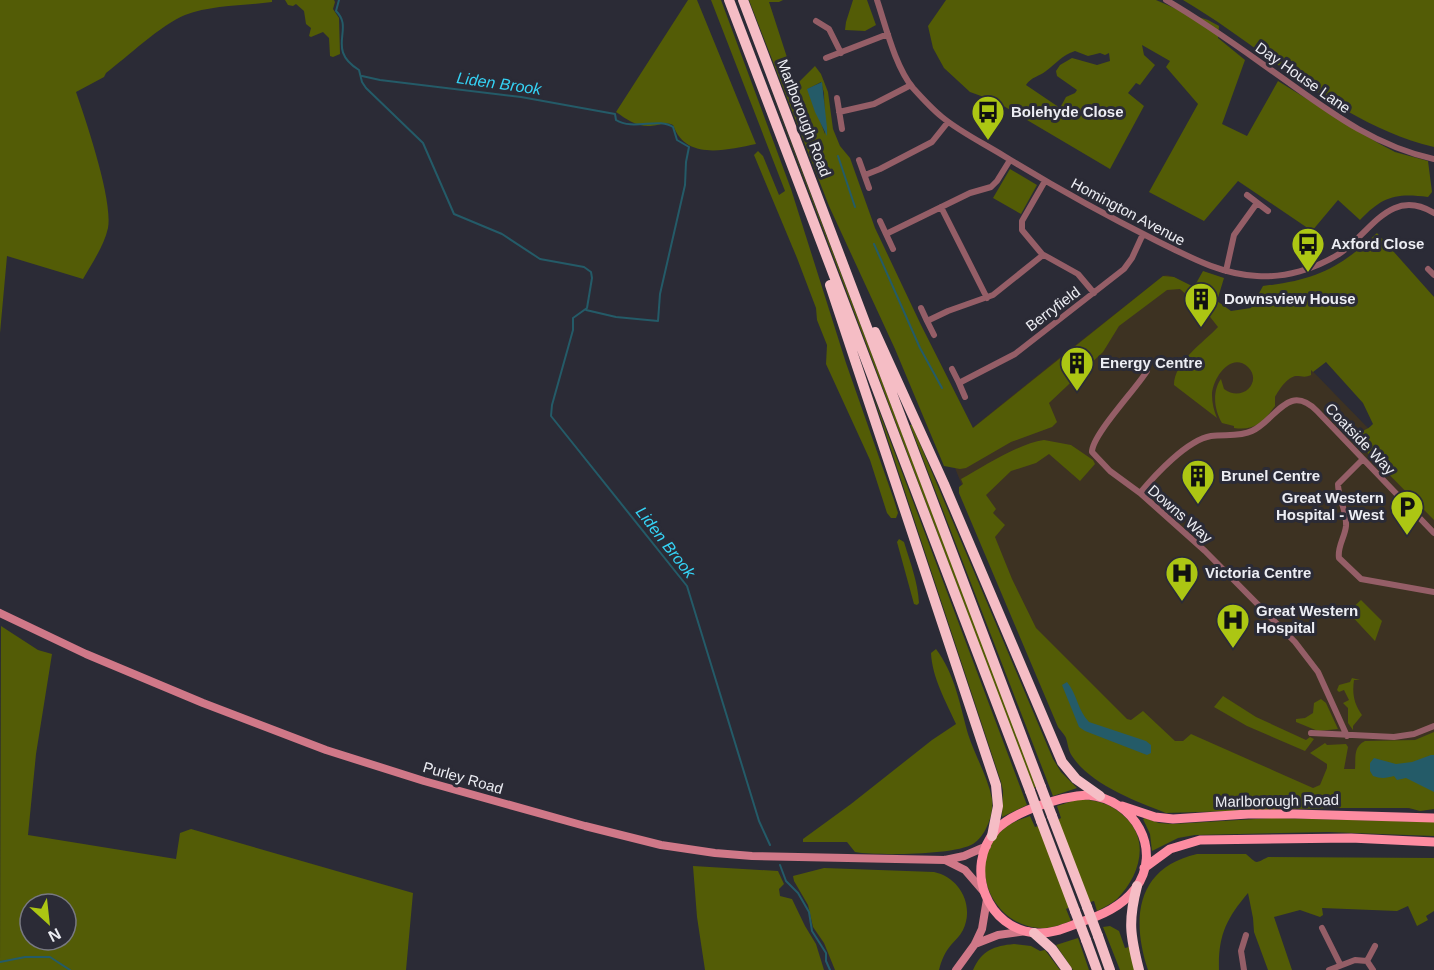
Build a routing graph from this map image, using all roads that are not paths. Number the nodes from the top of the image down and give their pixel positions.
1 (729, 0) edge
2 (743, 0) edge
3 (877, 0) edge
4 (1166, 0) edge
5 (816, 21) dead end
6 (888, 34) junction
7 (841, 53) junction
8 (826, 58) dead end
9 (911, 85) junction
10 (837, 98) dead end
11 (839, 112) junction
12 (948, 122) junction
13 (842, 129) dead end
14 (1434, 159) edge
15 (859, 160) dead end
16 (1010, 160) junction
17 (865, 175) junction
18 (1045, 181) junction
19 (869, 188) dead end
20 (1247, 195) dead end
21 (1257, 203) junction
22 (941, 207) junction
23 (1268, 211) dead end
24 (1434, 213) edge
25 (880, 221) dead end
26 (886, 234) junction
27 (1143, 234) junction
28 (817, 236) junction
29 (836, 247) junction
30 (893, 249) dead end
31 (1043, 255) junction
32 (1428, 269) dead end
33 (1226, 271) junction
34 (1434, 275) edge
35 (1094, 293) junction
36 (987, 298) junction
37 (921, 308) dead end
38 (927, 321) junction
39 (934, 335) dead end
40 (952, 369) dead end
41 (1147, 370) dead end
42 (959, 383) junction
43 (966, 397) dead end
44 (1363, 459) junction
45 (1140, 494) junction
46 (1434, 532) edge
47 (1434, 592) edge
48 (0, 614) edge
49 (1434, 726) edge
50 (1311, 733) dead end
51 (1347, 736) junction
52 (1100, 796) junction
53 (1122, 806) junction
54 (1434, 818) edge
55 (989, 841) junction
56 (1434, 842) edge
57 (945, 860) junction
58 (1144, 868) junction
59 (1137, 886) junction
60 (985, 896) junction
61 (1322, 928) dead end
62 (1031, 932) junction
63 (1246, 935) dead end
64 (975, 944) junction
65 (1375, 946) dead end
66 (1367, 961) junction
67 (1340, 964) junction
68 (956, 970) edge
69 (1066, 970) edge
70 (1097, 970) edge
71 (1110, 970) edge
72 (1139, 970) edge
73 (1244, 970) edge
74 (1329, 970) edge
75 (1373, 970) edge

1 - 28 highway, Marlborough Road
2 - 29 highway, Marlborough Road
3 - 6 street, Homington Avenue
4 - 14 street, Day House Lane
5 - 7 street
6 - 7 street
6 - 9 street, Homington Avenue
7 - 8 street
9 - 11 street
9 - 12 street, Homington Avenue
10 - 11 street
11 - 13 street
12 - 16 street, Homington Avenue
12 - 17 street
15 - 17 street
16 - 18 street, Homington Avenue
16 - 22 street
17 - 19 street
18 - 27 street, Homington Avenue
18 - 31 street
20 - 21 street
21 - 23 street
21 - 33 street
22 - 26 street
22 - 36 street
24 - 33 street, Homington Avenue
25 - 26 street
26 - 30 street
27 - 33 street, Homington Avenue
27 - 35 street, Berryfield
28 - 55 highway
28 - 70 highway, bridge
29 - 52 highway
29 - 71 highway, bridge
31 - 35 street
31 - 36 street
32 - 34 street
35 - 42 street, Berryfield
36 - 38 street
37 - 38 street
38 - 39 street
40 - 42 street
41 - 45 street, Downs Way
42 - 43 street
44 - 45 street, Coatside Way
44 - 46 street, Coatside Way
44 - 47 street
45 - 51 street, Downs Way
48 - 57 main road, Purley Road
49 - 51 street
50 - 51 street
52 - 53 main road
52 - 55 main road
53 - 54 main road, Marlborough Road
53 - 58 main road
55 - 57 main road, Purley Road
55 - 60 main road
56 - 58 main road
57 - 60 main road
58 - 59 main road
59 - 62 main road
59 - 72 highway
60 - 62 main road
60 - 64 main road
61 - 67 street
62 - 64 main road
62 - 69 highway
63 - 73 street
64 - 68 main road
65 - 66 street
66 - 67 street
66 - 75 street
67 - 74 street

